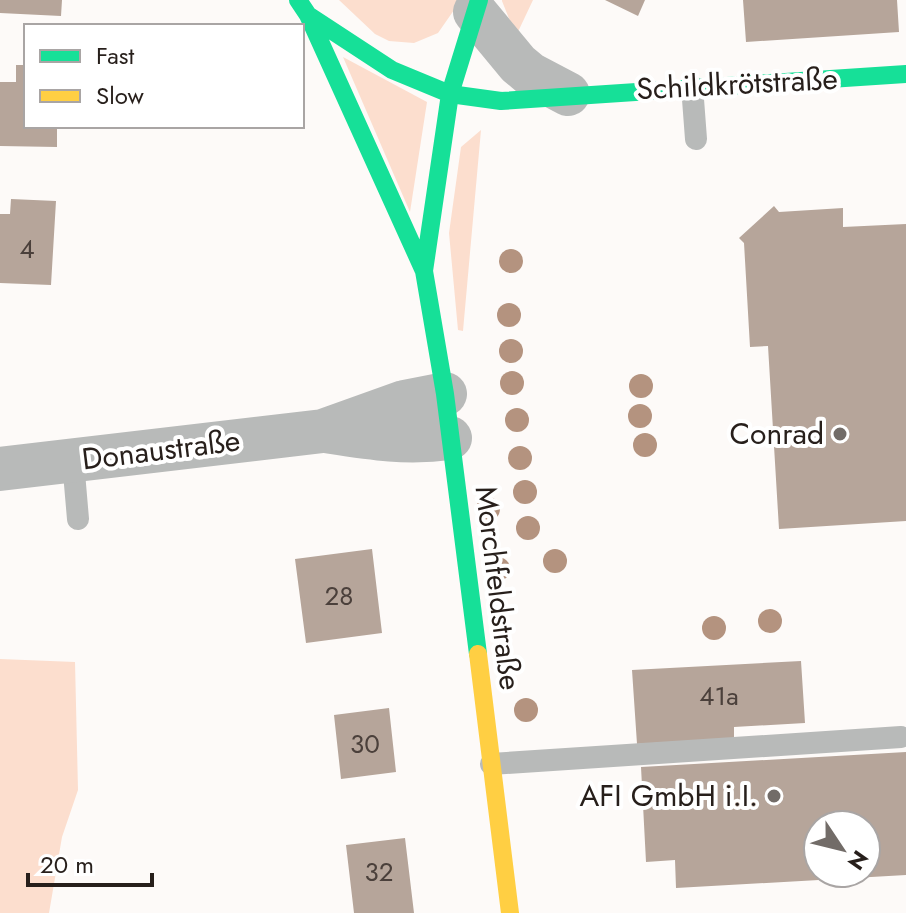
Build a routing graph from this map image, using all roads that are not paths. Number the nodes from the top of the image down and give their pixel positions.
1 (477, 6) edge
2 (303, 7) edge
3 (906, 74) edge
4 (692, 86) junction
5 (450, 94) junction
6 (568, 94) junction
7 (696, 139) dead end
8 (424, 271) junction
9 (445, 394) junction
10 (323, 431) junction
11 (450, 438) junction
12 (73, 461) junction
13 (0, 469) edge
14 (78, 519) dead end
15 (901, 737) dead end
16 (491, 764) junction
17 (510, 913) edge

1 - 5 main road, Morchfeldstraße
1 - 6 street
2 - 5 main road, Morchfeldstraße
2 - 8 main road, Morchfeldstraße
3 - 4 main road, Schildkrötstraße
4 - 6 main road, Schildkrötstraße
4 - 7 lane
5 - 6 main road, Schildkrötstraße
5 - 8 main road, Morchfeldstraße
8 - 9 main road, Morchfeldstraße
9 - 10 street, Donaustraße
9 - 11 main road, Morchfeldstraße
10 - 11 street, Donaustraße
10 - 12 street, Donaustraße
11 - 16 main road, Morchfeldstraße
12 - 13 street, Donaustraße
12 - 14 lane
15 - 16 lane
16 - 17 main road, Morchfeldstraße

